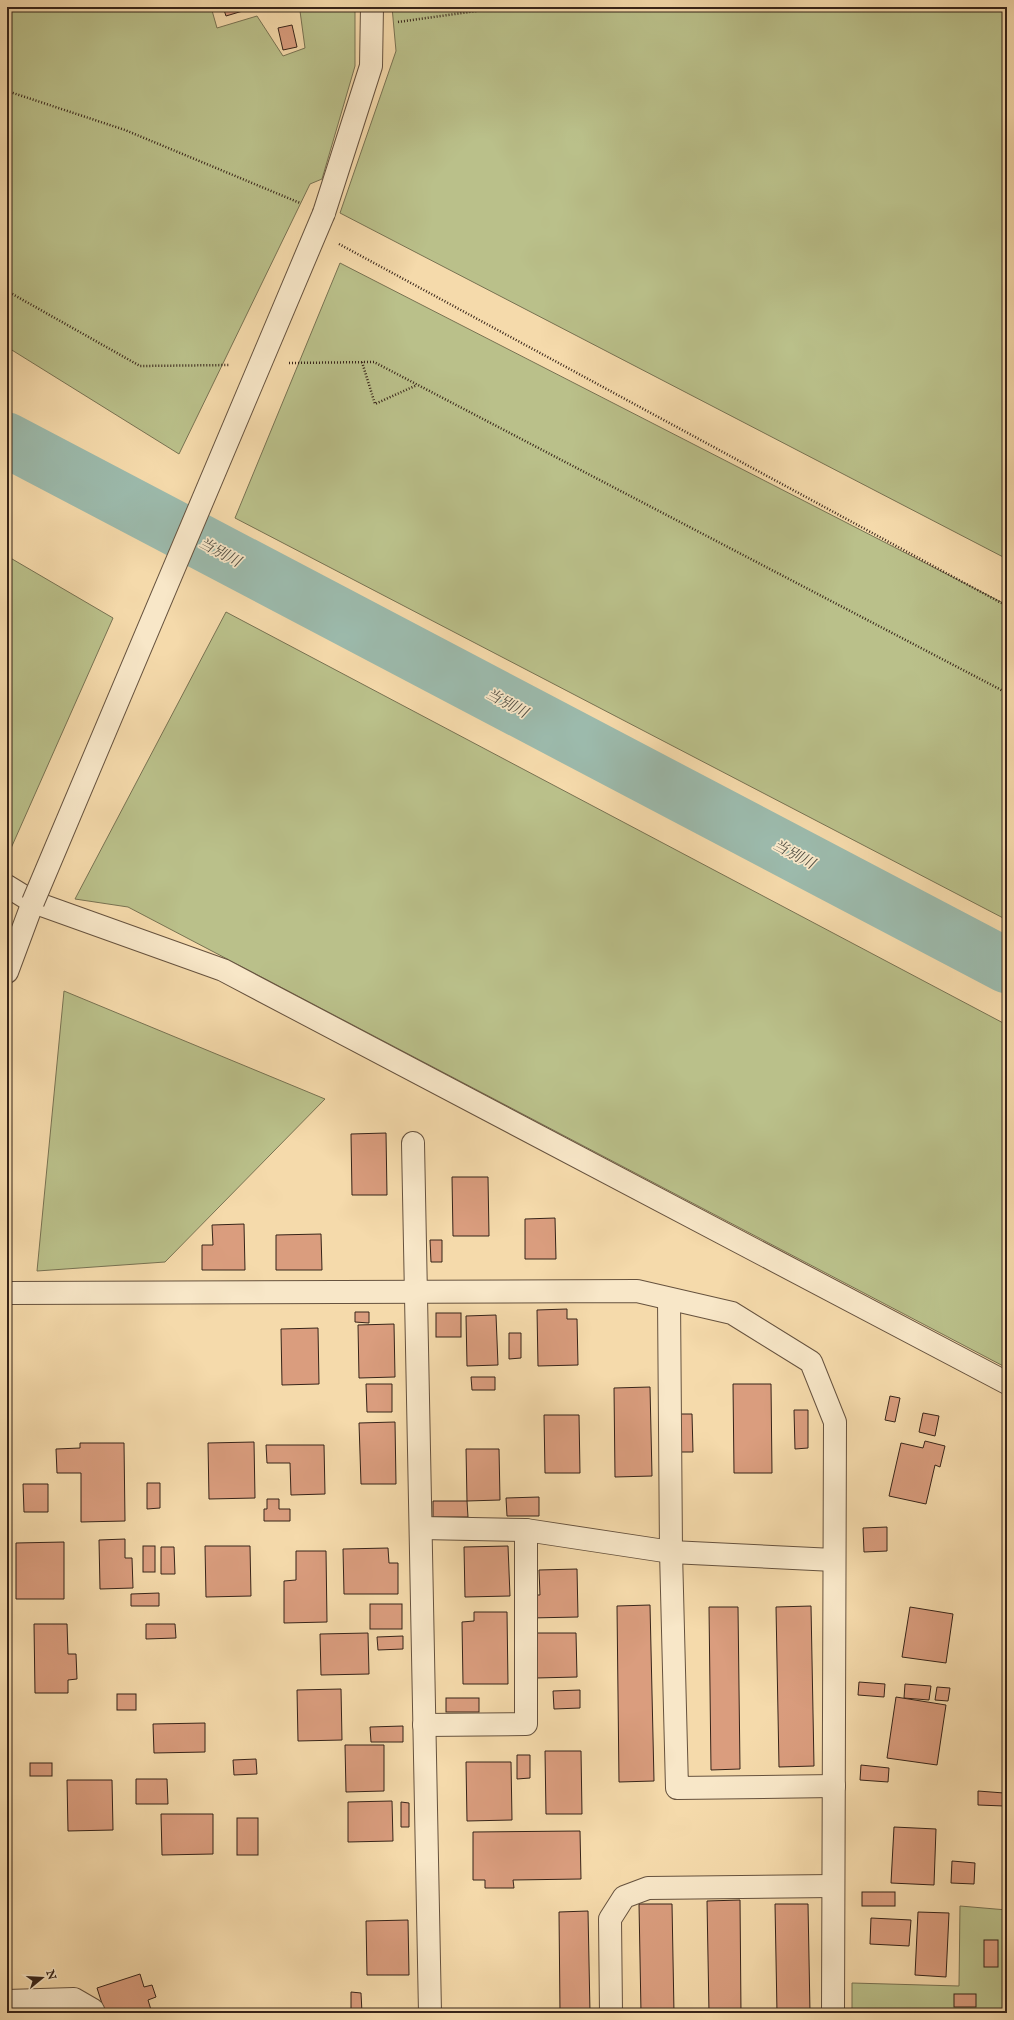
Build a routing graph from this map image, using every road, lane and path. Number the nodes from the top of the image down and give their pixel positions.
1 (372, 7) edge
2 (505, 7) edge
3 (395, 22) dead end
4 (7, 91) edge
5 (324, 213) junction
6 (335, 242) dead end
7 (7, 291) edge
8 (362, 362) junction
9 (235, 364) dead end
10 (283, 364) dead end
11 (417, 385) junction
12 (1007, 606) edge
13 (1007, 693) edge
14 (7, 886) edge
15 (33, 902) junction
16 (7, 972) edge
17 (413, 1144) dead end
18 (416, 1292) junction
19 (7, 1293) edge
20 (669, 1299) junction
21 (1007, 1383) edge
22 (421, 1528) junction
23 (526, 1530) junction
24 (671, 1552) junction
25 (834, 1560) junction
26 (424, 1726) junction
27 (834, 1786) junction
28 (833, 1886) junction
29 (7, 2001) edge
30 (94, 2013) edge
31 (430, 2013) edge
32 (611, 2013) edge
33 (833, 2013) edge

1 - 5 street
2 - 3 path
4 - 5 path
5 - 15 street, bridge
6 - 12 path
7 - 9 path
8 - 10 path
8 - 11 path
8 - 11 path
11 - 13 path
14 - 15 street
15 - 16 street
15 - 21 street
17 - 18 street
18 - 19 street
18 - 20 street
18 - 22 street
20 - 24 street
20 - 25 street
22 - 23 street
22 - 26 street
23 - 24 street
23 - 26 street
24 - 25 street
24 - 27 street
25 - 27 street
26 - 31 street
27 - 28 street
28 - 32 street
28 - 33 street
29 - 30 street

